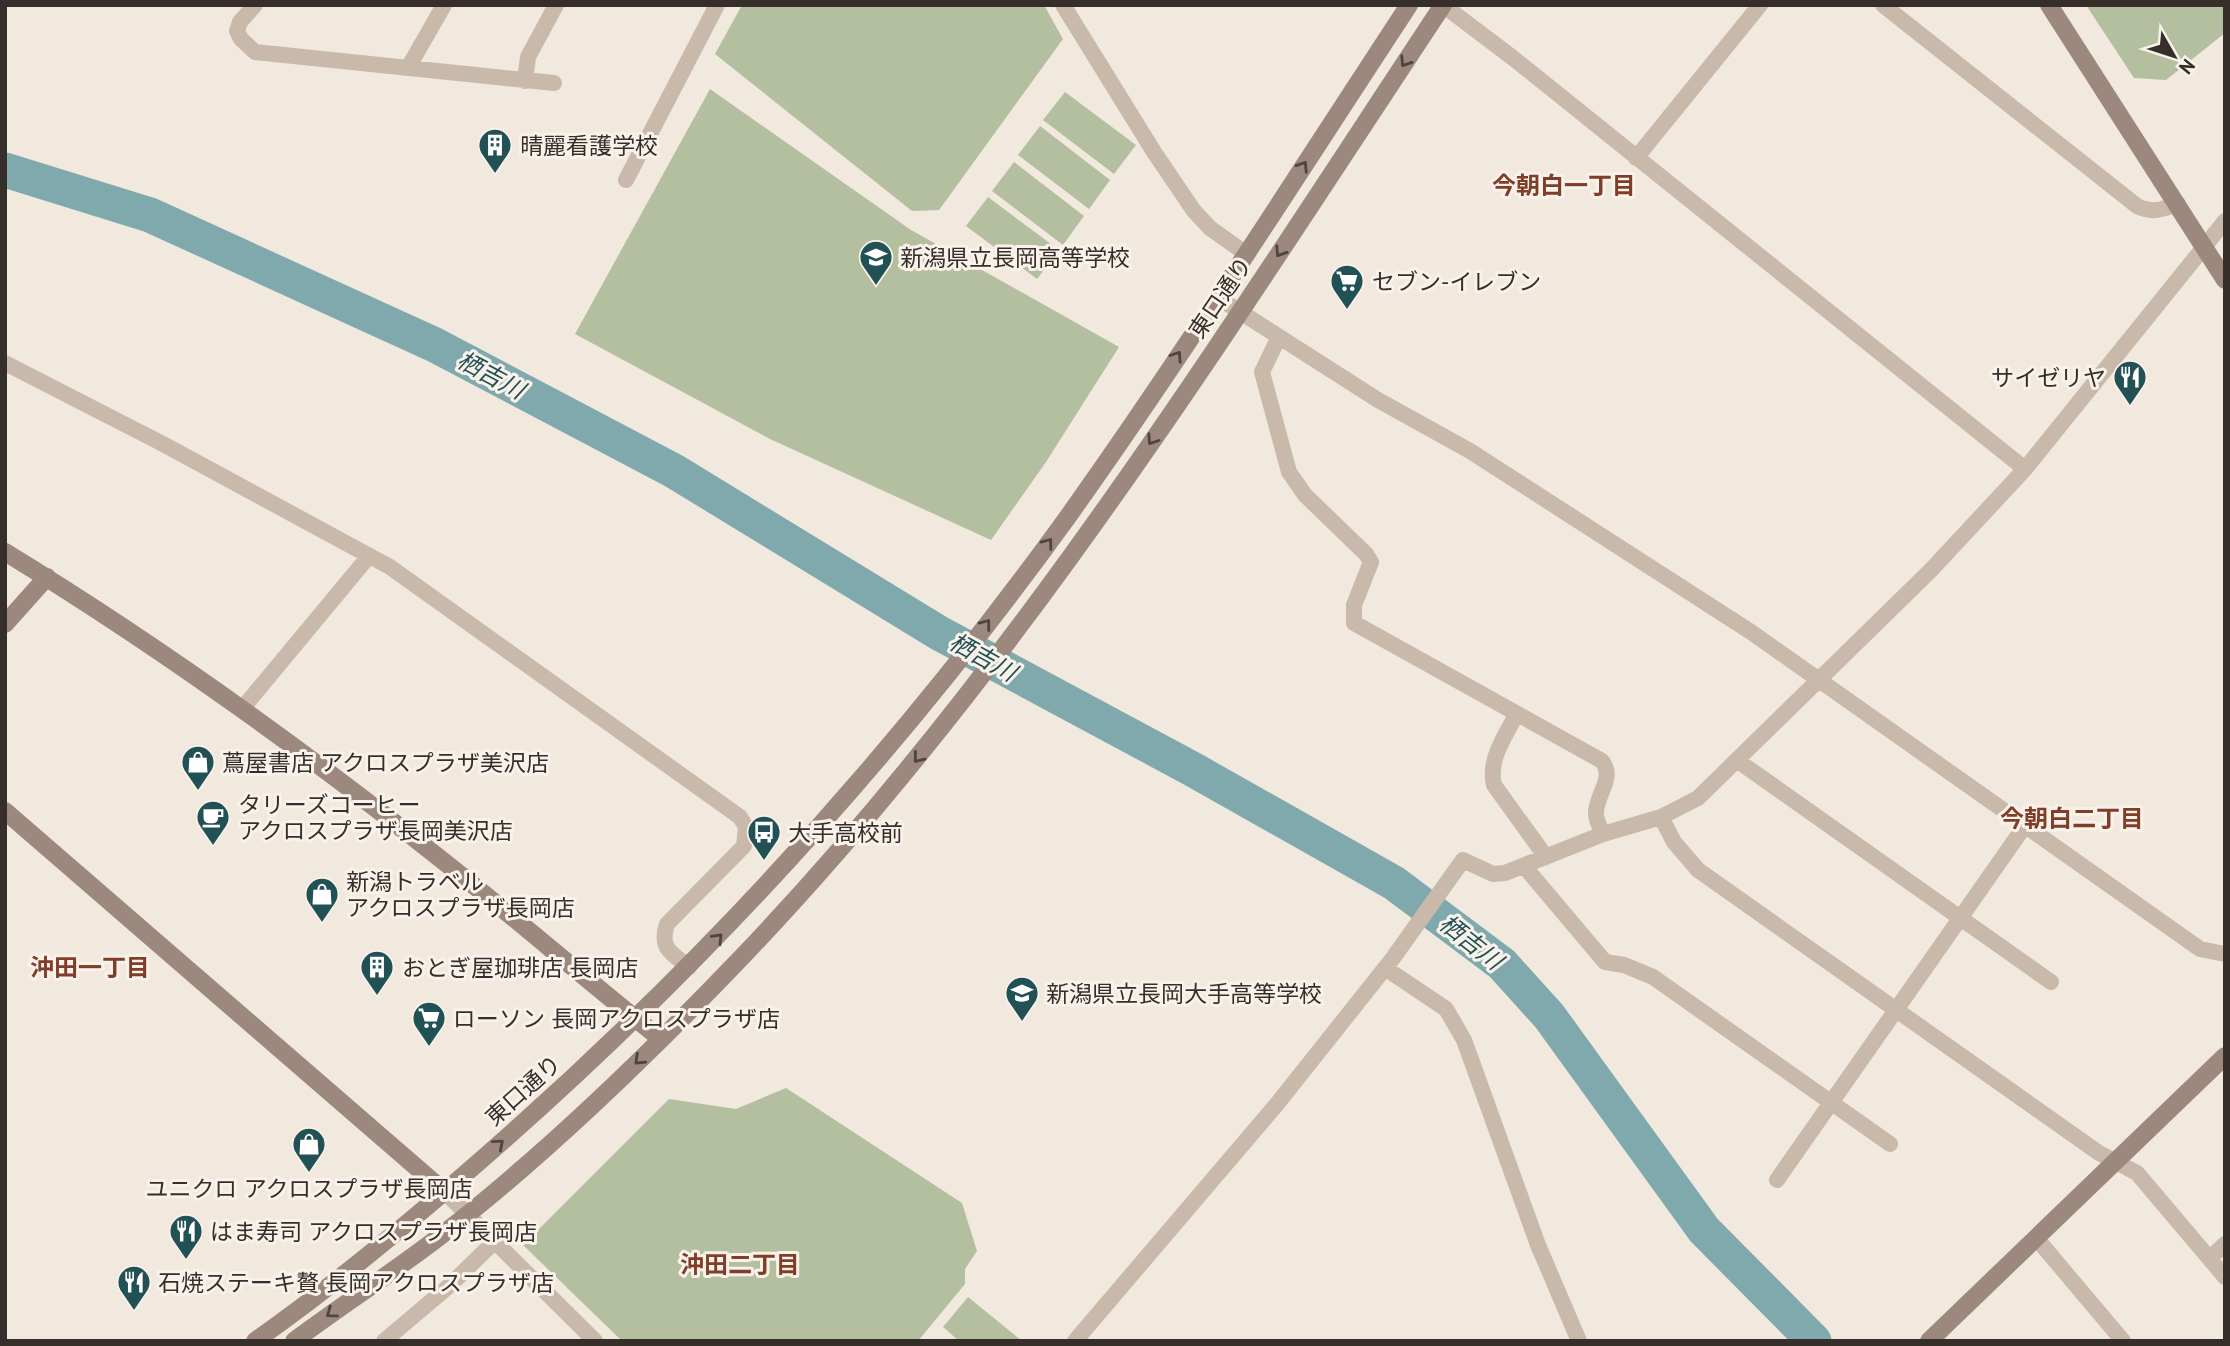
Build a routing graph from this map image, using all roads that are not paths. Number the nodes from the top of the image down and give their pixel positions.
1 (255, 5) edge
2 (444, 5) edge
3 (556, 5) edge
4 (717, 5) edge
5 (1063, 5) edge
6 (1409, 5) edge
7 (1443, 5) edge
8 (1760, 5) edge
9 (1883, 5) edge
10 (2049, 5) edge
11 (408, 68) junction
12 (525, 81) junction
13 (554, 83) dead end
14 (1636, 158) junction
15 (626, 180) dead end
16 (2178, 204) junction
17 (2225, 220) edge
18 (2204, 245) junction
19 (1245, 253) junction
20 (2225, 280) edge
21 (1217, 297) junction
22 (1240, 313) junction
23 (1278, 339) junction
24 (5, 363) edge
25 (2025, 469) junction
26 (5, 552) edge
27 (369, 556) junction
28 (47, 577) junction
29 (5, 624) edge
30 (1820, 680) junction
31 (242, 709) junction
32 (1516, 715) junction
33 (1738, 761) junction
34 (5, 811) edge
35 (1661, 817) junction
36 (2024, 827) junction
37 (1603, 834) junction
38 (1546, 857) junction
39 (1524, 866) junction
40 (1961, 917) junction
41 (2225, 954) edge
42 (1389, 963) junction
43 (689, 967) junction
44 (2051, 982) dead end
45 (1896, 1010) junction
46 (636, 1020) junction
47 (661, 1039) junction
48 (2225, 1056) edge
49 (1831, 1103) junction
50 (1890, 1144) dead end
51 (2116, 1161) junction
52 (1777, 1180) dead end
53 (445, 1192) junction
54 (467, 1214) junction
55 (2037, 1239) junction
56 (493, 1242) junction
57 (2225, 1244) edge
58 (2210, 1258) junction
59 (2225, 1277) edge
60 (255, 1341) edge
61 (293, 1341) edge
62 (384, 1341) edge
63 (595, 1341) edge
64 (1075, 1341) edge
65 (1579, 1341) edge
66 (1929, 1341) edge
67 (2123, 1341) edge

1 - 11 street
2 - 11 street
3 - 12 street
4 - 15 street
5 - 19 street
19 -> 6 street, 東口通り
7 - 14 street
7 -> 22 street, 東口通り
8 - 14 street
9 - 16 street
10 - 16 street
11 - 12 street
12 - 13 street
14 - 25 street
16 - 18 street
17 - 18 street
18 - 20 street
18 - 25 street
19 - 21 street, 東口通り
21 - 22 street
43 -> 21 street, 東口通り
22 - 23 street
22 -> 47 street, 東口通り
23 - 30 street
23 - 32 street
24 - 27 street
25 - 30 street
26 - 28 street
27 - 31 street
27 - 43 street
28 - 29 street
28 - 31 street
30 - 33 street
30 - 36 street
31 - 46 street
32 - 37 street
32 - 38 street
33 - 35 street
33 - 40 street
34 - 53 street
35 - 37 street
35 - 45 street
36 - 40 street
36 - 41 street
37 - 38 street
38 - 39 street
39 - 42 street
39 - 49 street
40 - 44 street
40 - 45 street
42 - 64 street
42 - 65 street
43 - 46 street, 東口通り
45 - 49 street
45 - 51 street
46 - 47 street
53 -> 46 street, 東口通り
47 -> 54 street
48 - 51 street
49 - 50 street
49 - 52 street
51 - 55 street
51 - 58 street
53 - 54 street
53 - 60 street, 東口通り
54 - 56 street
54 -> 61 street
55 - 66 street
55 - 67 street
56 - 62 street
56 - 63 street
57 - 58 street
58 - 59 street

